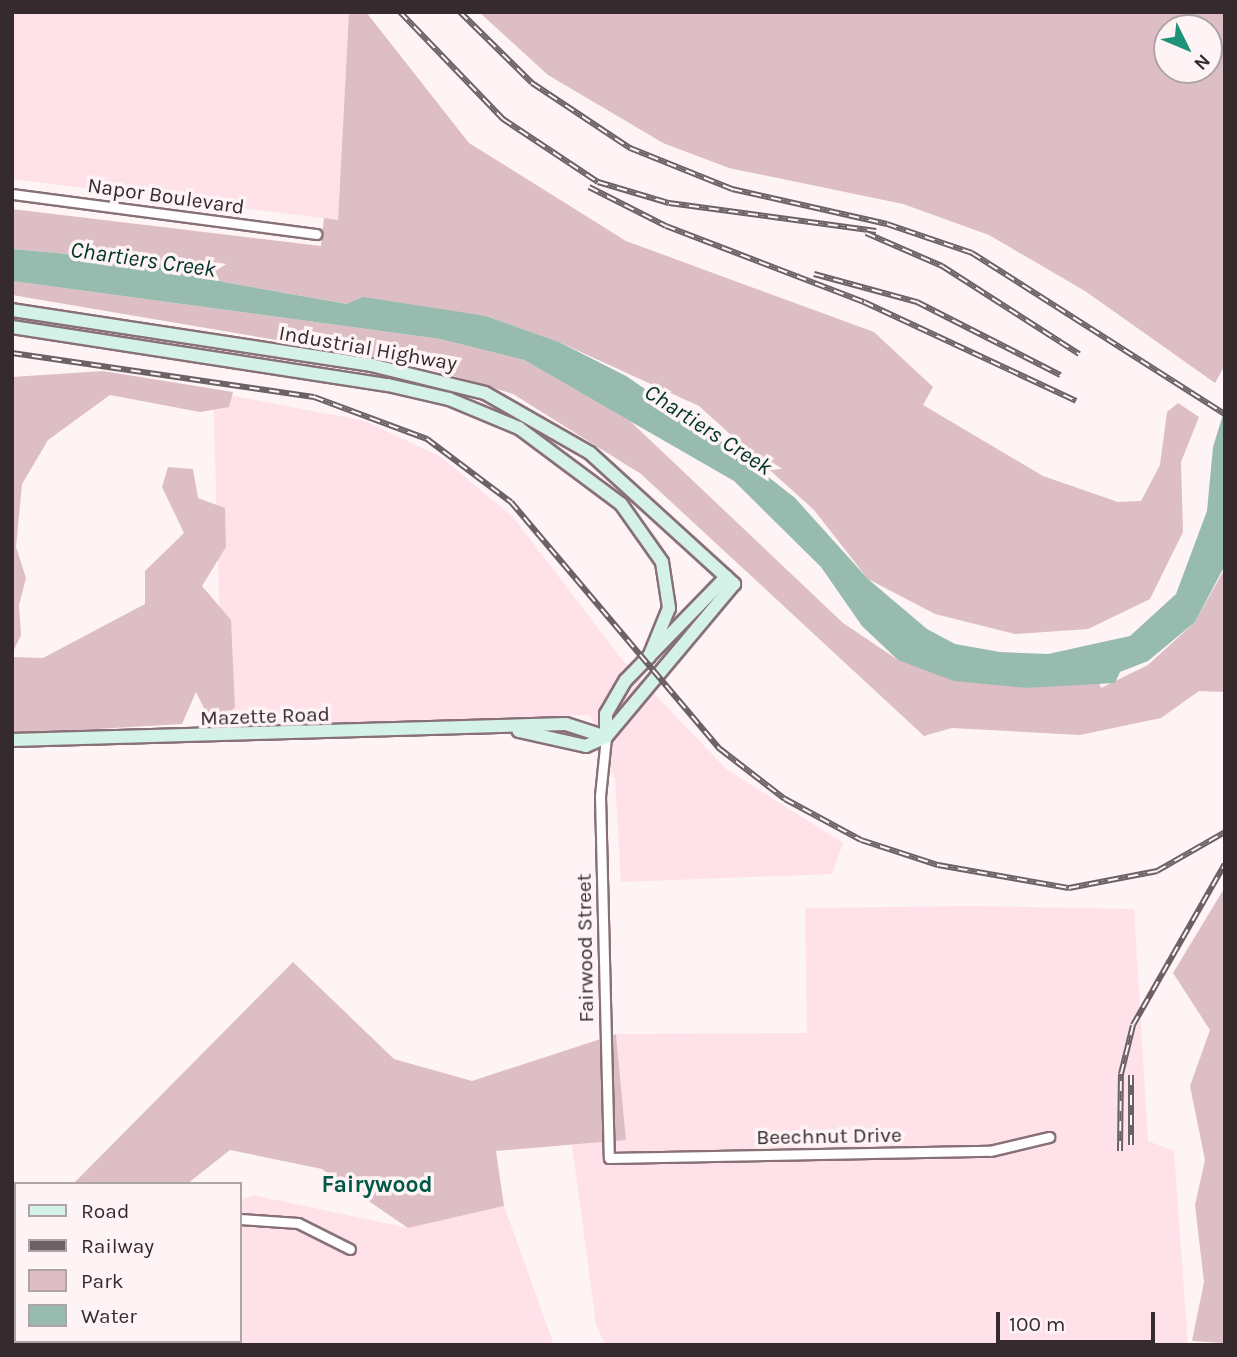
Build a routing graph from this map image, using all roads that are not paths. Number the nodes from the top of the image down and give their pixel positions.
1 (12, 194) edge
2 (316, 234) dead end
3 (12, 310) edge
4 (12, 327) edge
5 (730, 580) junction
6 (649, 657) junction
7 (519, 731) junction
8 (606, 737) junction
9 (12, 740) edge
10 (1049, 1137) dead end
11 (609, 1158) joint
12 (242, 1219) edge
13 (350, 1249) dead end

1 - 2 street, Napor Boulevard
3 - 5 street, Industrial Highway
4 - 6 street, Industrial Highway
5 - 6 street, Fairwood Street
5 - 8 street
6 - 8 street, Fairwood Street
7 - 8 street, Mazette Road
7 - 8 street, Mazette Road
7 - 9 street, Mazette Road
8 - 11 street, Fairwood Street
10 - 11 street, Beechnut Drive
12 - 13 street

